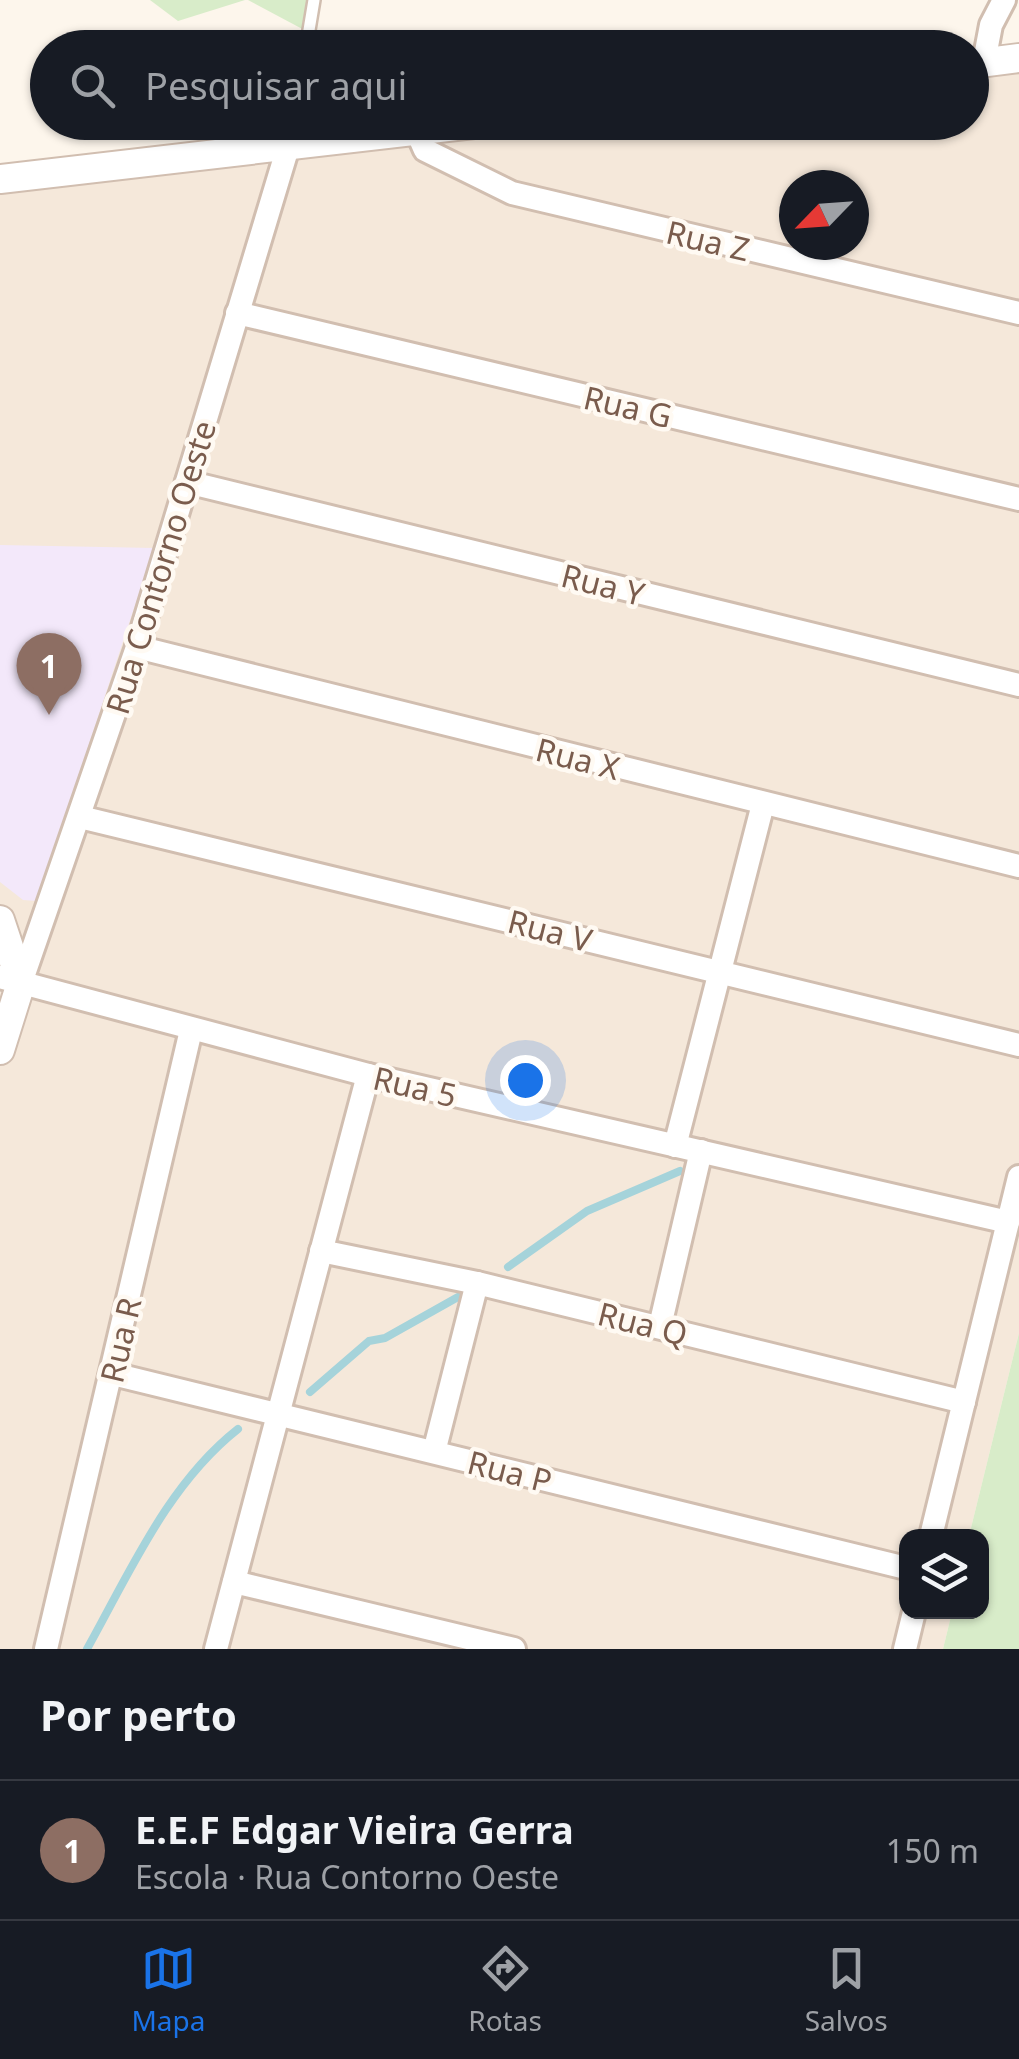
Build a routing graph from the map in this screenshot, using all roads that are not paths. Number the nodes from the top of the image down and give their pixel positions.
1 (314, 0) edge
2 (1004, 0) edge
3 (309, 30) edge
4 (989, 31) edge
5 (1019, 58) edge
6 (989, 62) edge
7 (304, 140) edge
8 (421, 140) edge
9 (290, 141) junction
10 (0, 179) edge
11 (237, 313) junction
12 (1019, 313) edge
13 (187, 482) junction
14 (1019, 499) edge
15 (138, 647) junction
16 (1019, 685) edge
17 (762, 804) junction
18 (80, 816) junction
19 (1019, 866) edge
20 (0, 920) edge
21 (720, 971) junction
22 (10, 980) edge
23 (192, 1030) junction
24 (1019, 1045) edge
25 (0, 1050) edge
26 (368, 1075) junction
27 (676, 1146) junction
28 (701, 1152) junction
29 (1019, 1177) edge
30 (1008, 1222) junction
31 (321, 1250) junction
32 (477, 1283) junction
33 (660, 1326) junction
34 (113, 1374) junction
35 (964, 1402) junction
36 (278, 1414) junction
37 (434, 1452) junction
38 (933, 1529) edge
39 (899, 1566) edge
40 (234, 1582) junction
41 (912, 1619) edge
42 (46, 1649) edge
43 (216, 1649) edge
44 (514, 1649) edge
45 (906, 1649) edge

1 - 3 lane
2 - 4 street
5 - 6 street
7 - 9 street
8 - 12 street, Rua Z
9 - 10 street
9 - 11 street, Rua Contorno Oeste
11 - 13 street, Rua Contorno Oeste
11 - 14 street, Rua G
13 - 15 street, Rua Contorno Oeste
13 - 16 street, Rua Y
15 - 17 street, Rua X
15 - 18 street, Rua Contorno Oeste
17 - 19 street, Rua X
17 - 21 street
18 - 21 street, Rua V
18 - 22 street, Rua Contorno Oeste
20 - 22 street
21 - 24 street, Rua V
21 - 27 street
22 - 23 street, Rua 5
22 - 25 street
23 - 26 street, Rua 5
23 - 34 street, Rua R
26 - 27 street, Rua 5
26 - 31 street
27 - 28 street, Rua 5
28 - 30 street, Rua 5
28 - 33 street
29 - 30 street
30 - 35 street
31 - 32 street, Rua Q
31 - 36 street
32 - 33 street, Rua Q
32 - 37 street
33 - 35 street, Rua Q
34 - 36 street, Rua P
34 - 42 street, Rua R
35 - 38 street
36 - 37 street, Rua P
36 - 40 street
37 - 39 street, Rua P
40 - 43 street
40 - 44 street
41 - 45 street

